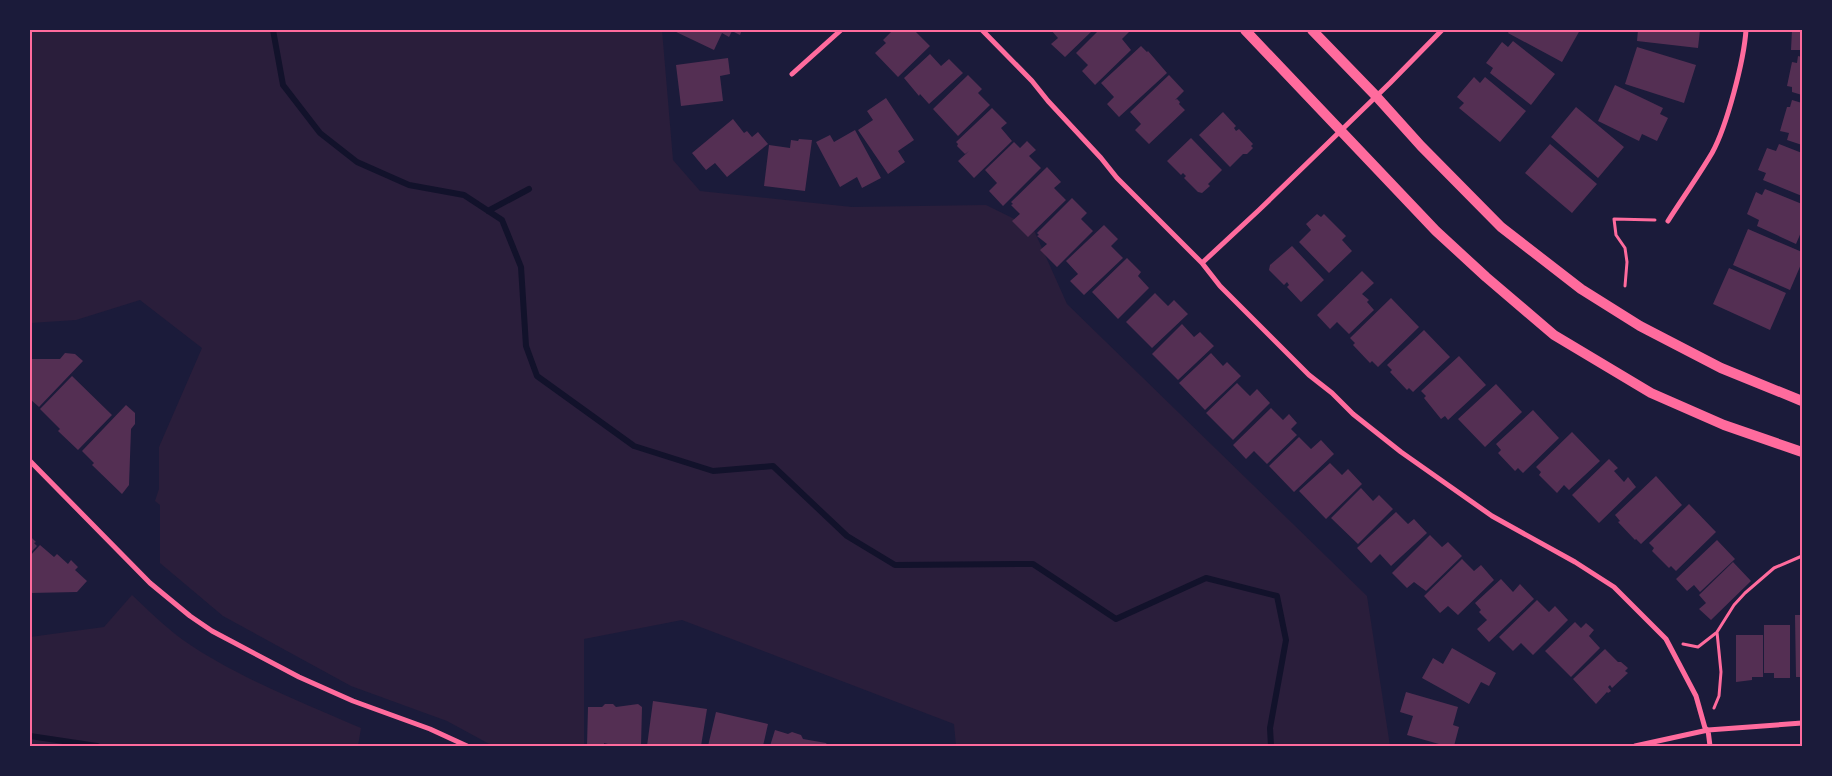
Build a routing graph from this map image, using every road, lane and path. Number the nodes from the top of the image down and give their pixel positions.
1 (841, 30) edge
2 (982, 30) edge
3 (1245, 30) edge
4 (1312, 30) edge
5 (1442, 30) edge
6 (1746, 30) edge
7 (792, 74) dead end
8 (1376, 96) junction
9 (1341, 129) junction
10 (1668, 221) joint
11 (1202, 263) junction
12 (1625, 286) dead end
13 (1802, 401) edge
14 (1802, 452) edge
15 (30, 461) edge
16 (1802, 556) edge
17 (1717, 632) junction
18 (1666, 639) junction
19 (1802, 723) edge
20 (1707, 729) junction
21 (467, 746) edge
22 (1634, 746) edge
23 (1710, 746) edge

1 - 7 street
2 - 11 street
3 - 9 main road
4 - 8 main road
5 - 8 street
6 - 10 street
8 - 9 street
8 - 13 main road
9 - 11 street
9 - 14 main road
10 - 12 path
11 - 18 street
15 - 21 street
16 - 17 path
17 - 18 path
17 - 20 path
18 - 20 street
19 - 20 street
20 - 22 street
20 - 23 street

